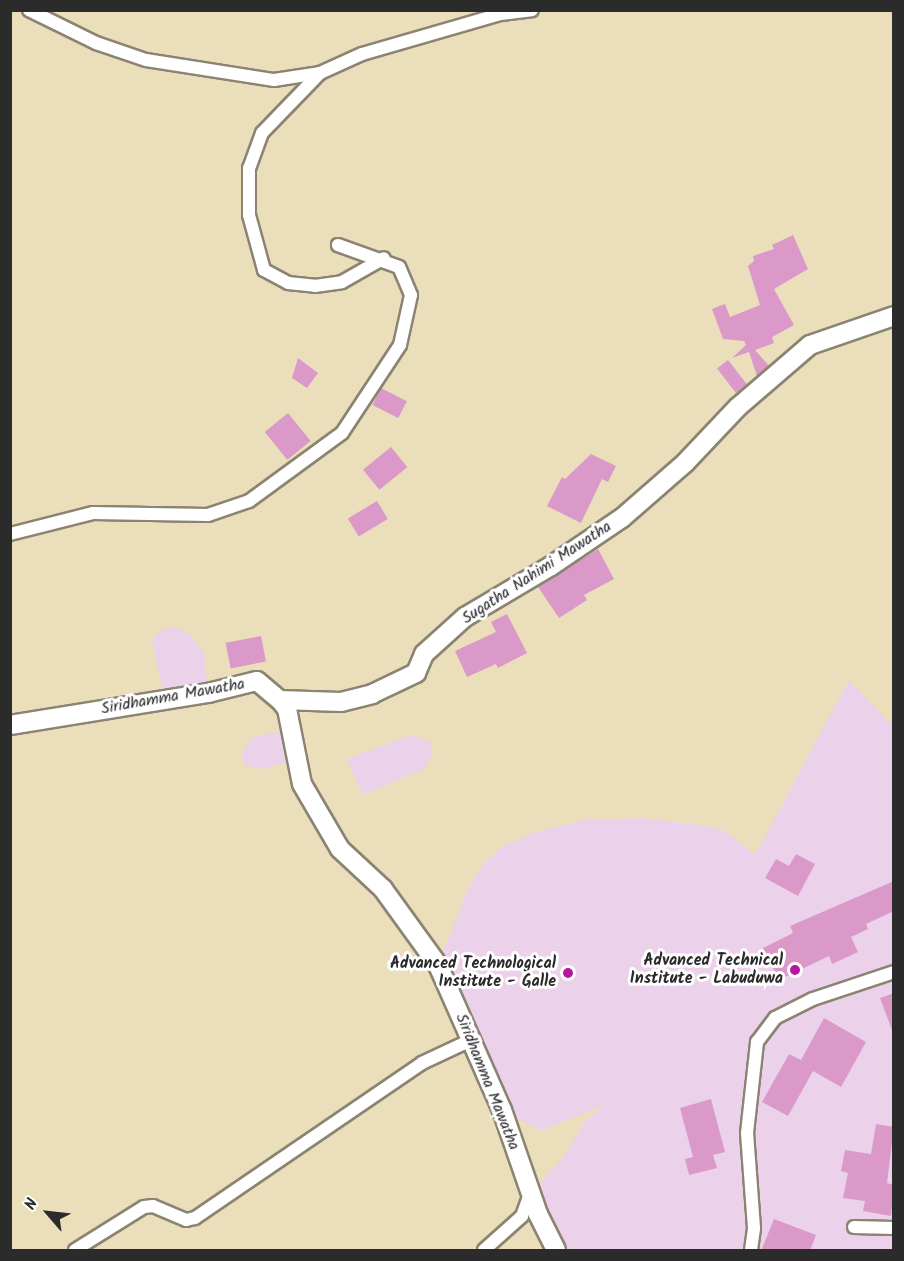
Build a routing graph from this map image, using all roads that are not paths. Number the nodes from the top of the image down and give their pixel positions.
1 (29, 10) edge
2 (532, 10) edge
3 (320, 73) junction
4 (338, 245) dead end
5 (384, 258) junction
6 (894, 316) edge
7 (10, 534) edge
8 (279, 700) junction
9 (10, 725) edge
10 (894, 972) edge
11 (471, 1040) junction
12 (530, 1194) junction
13 (854, 1227) dead end
14 (894, 1228) edge
15 (75, 1251) edge
16 (484, 1251) edge
17 (556, 1251) edge
18 (751, 1251) edge

1 - 3 street
2 - 3 street
3 - 5 street
4 - 5 street
5 - 7 street
6 - 8 street, Sugatha Nahimi Mawatha
8 - 9 street, Siridhamma Mawatha
8 - 11 street, Siridhamma Mawatha
10 - 18 street
11 - 12 street, Siridhamma Mawatha
11 - 15 street
12 - 16 street
12 - 17 street, Siridhamma Mawatha
13 - 14 street

